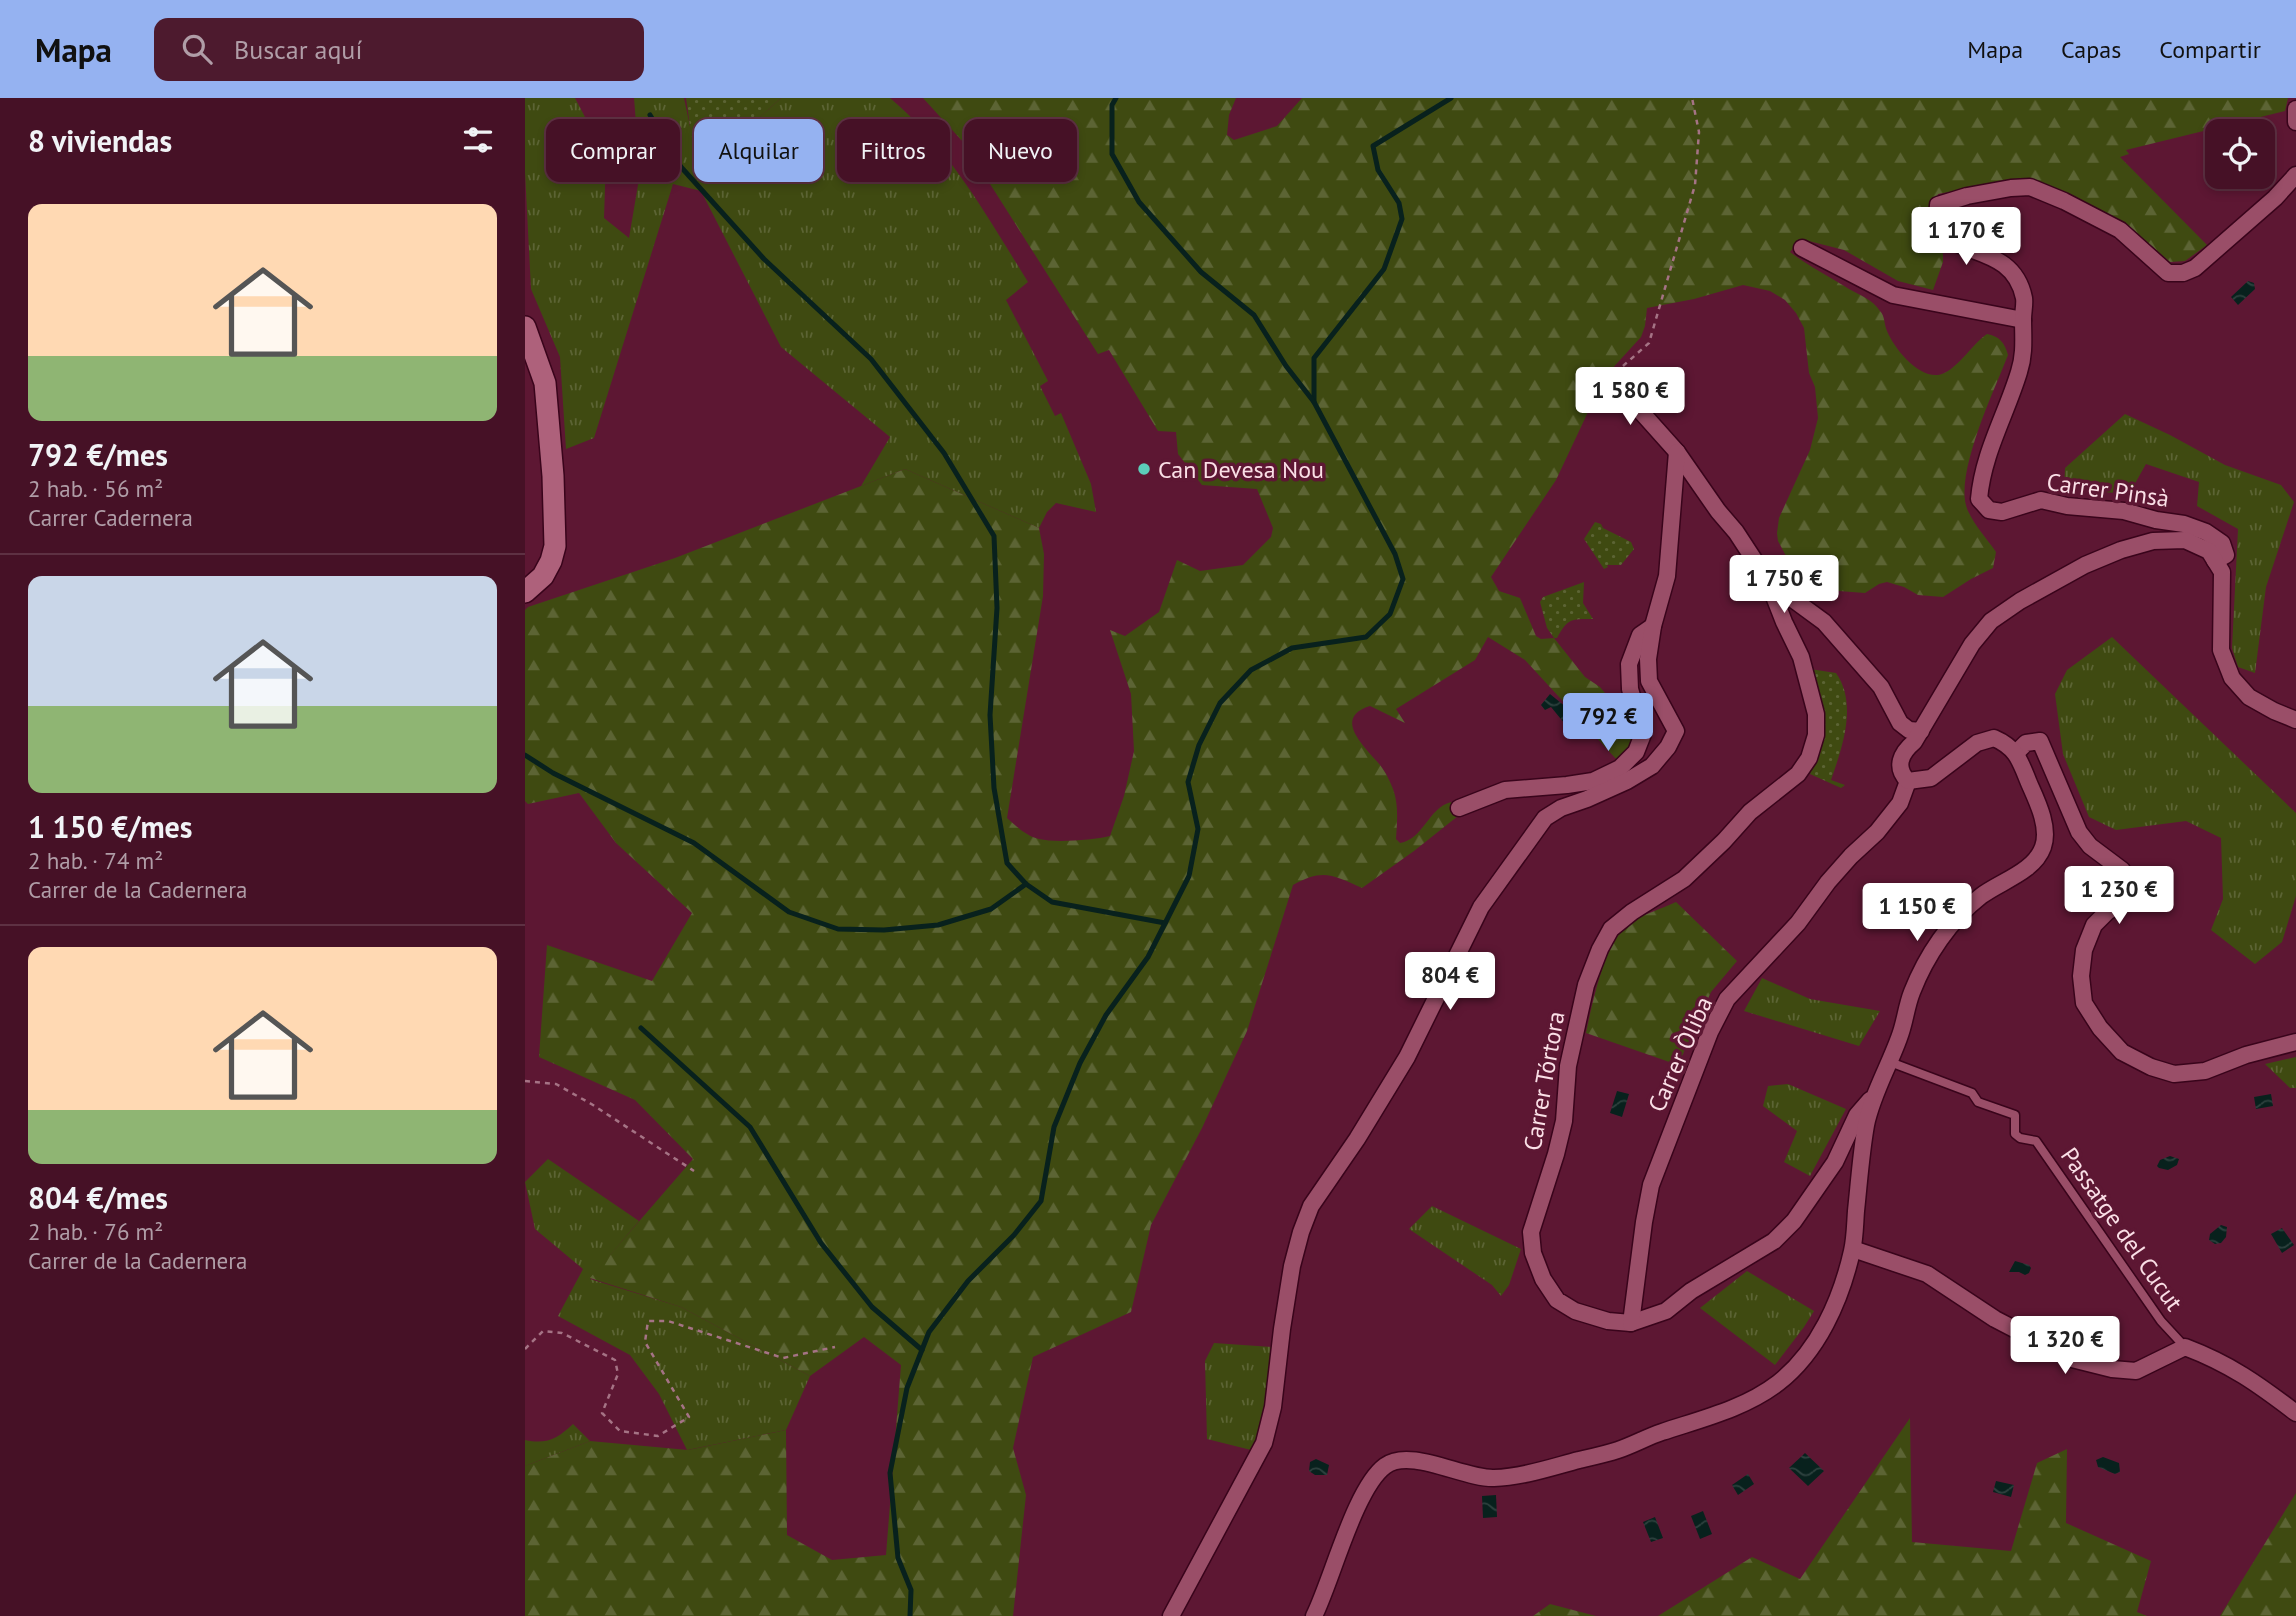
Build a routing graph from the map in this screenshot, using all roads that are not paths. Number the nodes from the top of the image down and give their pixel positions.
1 (2296, 109) edge
2 (2296, 122) edge
3 (2296, 175) edge
4 (1802, 248) dead end
5 (2023, 320) junction
6 (525, 327) edge
7 (1610, 377) road end
8 (1677, 452) junction
9 (2215, 561) junction
10 (1768, 581) junction
11 (525, 592) edge
12 (1653, 626) junction
13 (2296, 720) edge
14 (1921, 731) junction
15 (2016, 753) junction
16 (1908, 780) junction
17 (1459, 808) dead end
18 (2296, 1042) edge
19 (1890, 1062) junction
20 (1878, 1090) junction
21 (1853, 1249) junction
22 (1631, 1323) junction
23 (2185, 1347) junction
24 (2296, 1413) edge
25 (1171, 1616) edge
26 (1314, 1616) edge

1 - 2 street
3 - 5 street, Carrer Pinsà
4 - 5 street
5 - 9 street, Carrer Pinsà
6 - 11 street
7 - 8 street
8 - 10 street
8 - 12 street
9 - 13 street
9 - 14 street
10 - 14 street
10 - 22 street, Carrer Tórtora
12 - 17 street
12 - 25 street
14 - 16 street
15 - 16 street
15 - 18 street
15 - 19 street
16 - 22 street, Carrer Òliba
19 - 20 street
19 - 23 lane, Passatge del Cucut
20 - 21 street
20 - 22 street, Carrer Tórtora
21 - 23 street
21 - 26 street
23 - 24 street

